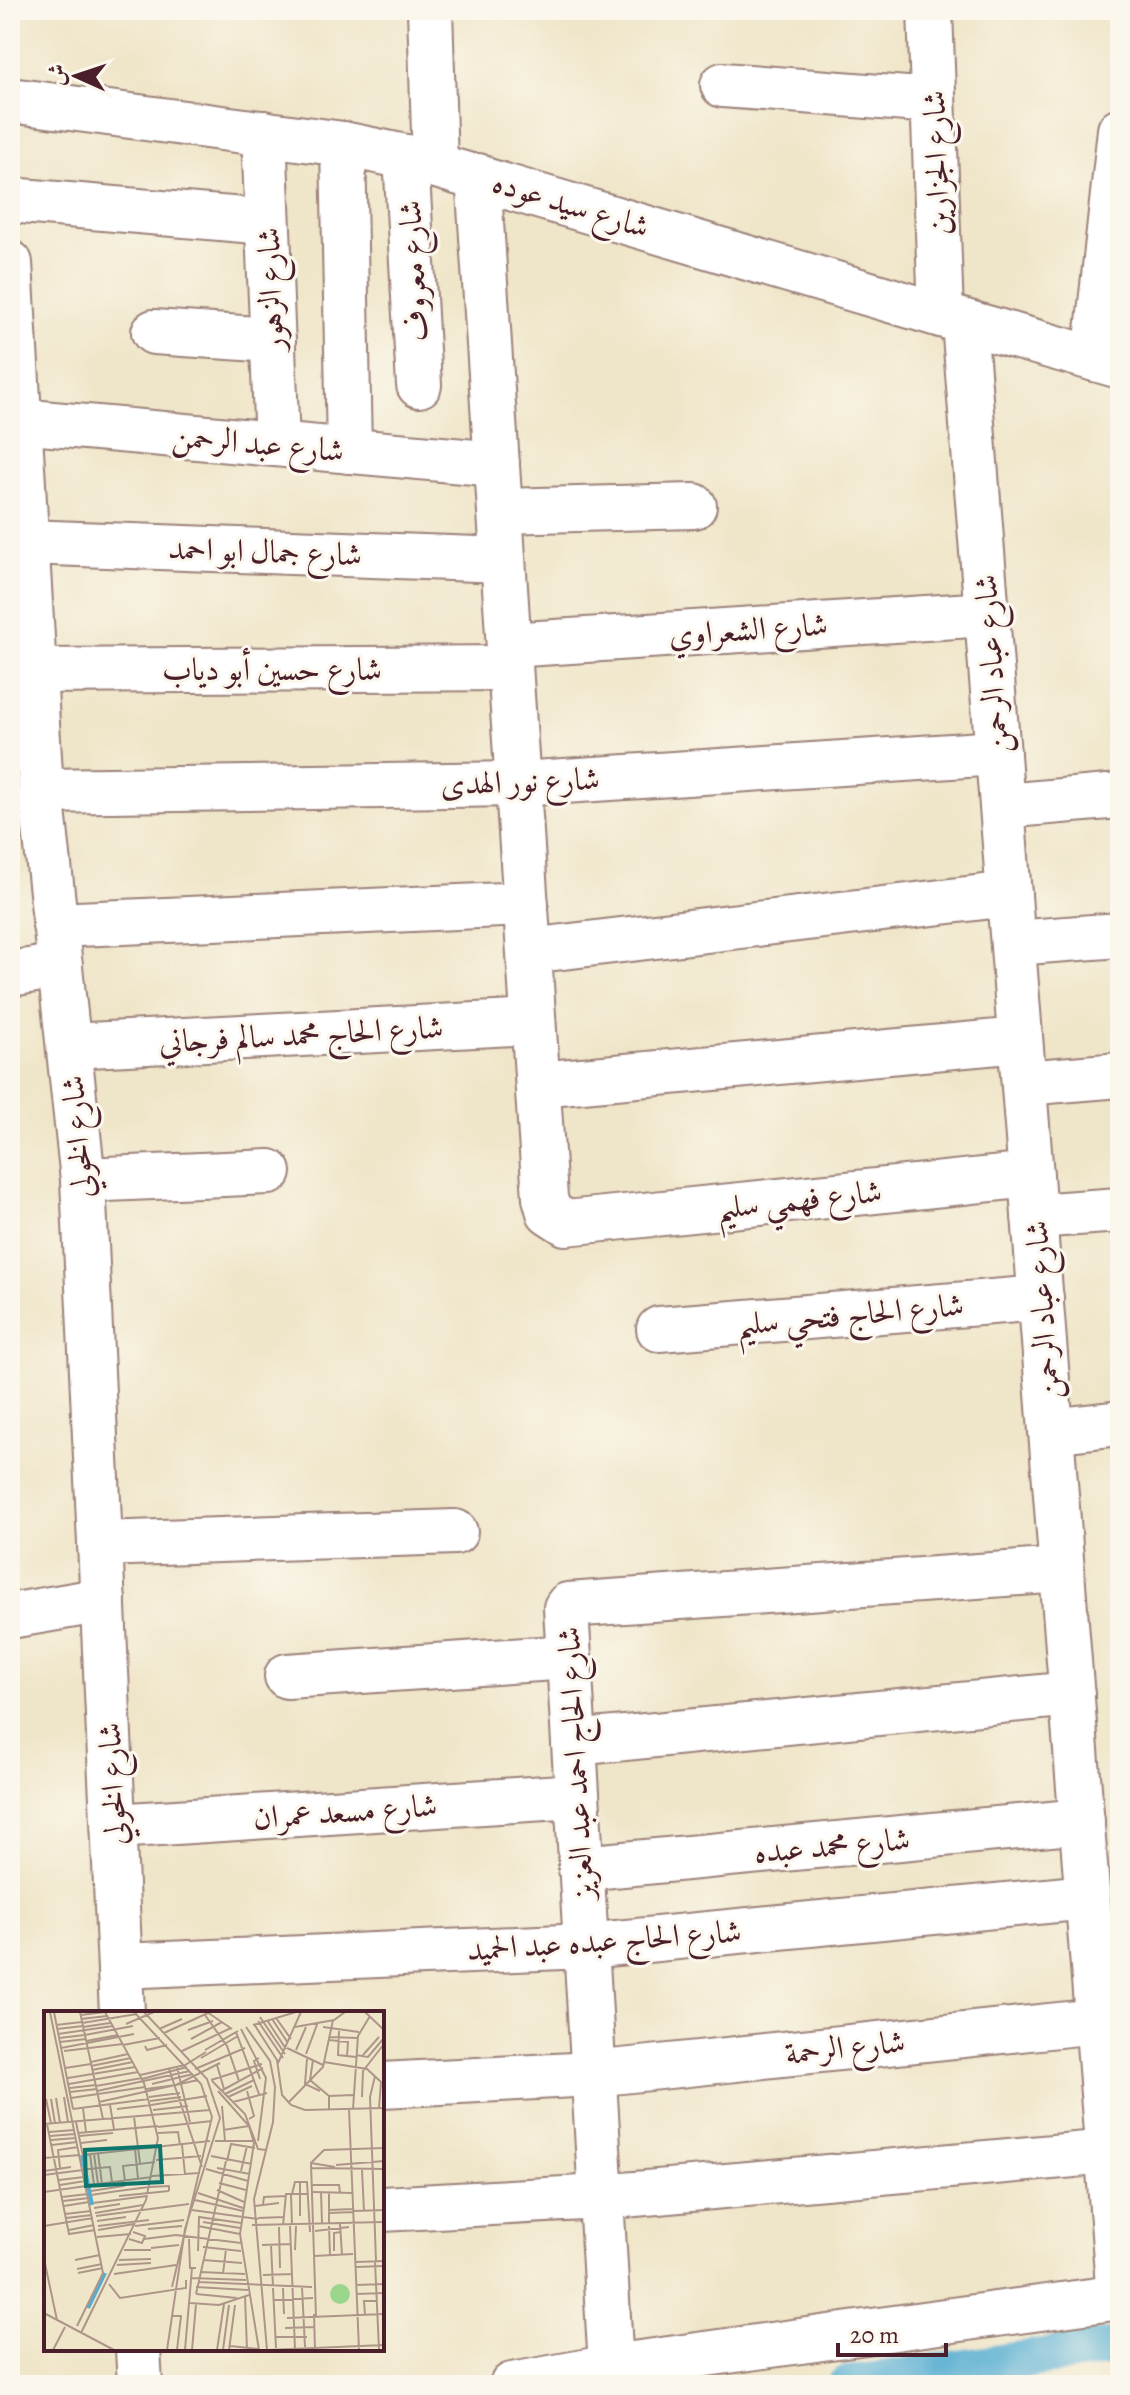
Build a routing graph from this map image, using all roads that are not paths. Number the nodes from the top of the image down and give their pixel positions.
1 (430, 10) edge
2 (930, 10) edge
3 (723, 85) dead end
4 (10, 100) edge
5 (933, 101) junction
6 (1120, 130) edge
7 (264, 133) junction
8 (343, 144) junction
9 (421, 160) junction
10 (478, 176) junction
11 (10, 200) edge
12 (267, 222) junction
13 (10, 263) edge
14 (952, 319) junction
15 (154, 332) dead end
16 (12, 337) edge
17 (273, 340) junction
18 (1108, 362) edge
19 (419, 385) dead end
20 (19, 421) junction
21 (277, 444) junction
22 (349, 451) junction
23 (497, 464) junction
24 (694, 506) dead end
25 (500, 511) junction
26 (26, 542) junction
27 (503, 560) junction
28 (987, 614) junction
29 (510, 656) junction
30 (22, 672) edge
31 (998, 753) junction
32 (518, 784) junction
33 (1120, 796) edge
34 (1002, 806) junction
35 (32, 815) edge
36 (1009, 894) junction
37 (526, 904) junction
38 (1120, 935) edge
39 (1013, 943) junction
40 (58, 946) junction
41 (529, 951) junction
42 (10, 974) edge
43 (533, 1022) junction
44 (1020, 1040) junction
45 (69, 1046) junction
46 (1120, 1075) edge
47 (1024, 1083) junction
48 (538, 1084) junction
49 (269, 1172) dead end
50 (83, 1180) junction
51 (1033, 1196) junction
52 (1120, 1210) edge
53 (1041, 1298) junction
54 (659, 1329) dead end
55 (1120, 1423) edge
56 (1051, 1431) junction
57 (455, 1532) dead end
58 (100, 1544) junction
59 (1062, 1570) junction
60 (103, 1600) junction
61 (10, 1616) edge
62 (569, 1657) junction
63 (287, 1676) dead end
64 (1072, 1694) junction
65 (574, 1743) junction
66 (577, 1796) junction
67 (1082, 1821) junction
68 (114, 1826) junction
69 (581, 1868) junction
70 (1087, 1897) junction
71 (586, 1946) junction
72 (120, 1966) junction
73 (122, 2011) edge
74 (1097, 2021) junction
75 (593, 2074) junction
76 (384, 2085) edge
77 (1114, 2152) edge
78 (601, 2197) junction
79 (384, 2209) edge
80 (1119, 2298) edge
81 (138, 2351) edge
82 (611, 2367) junction
83 (140, 2385) edge
84 (512, 2385) edge

1 - 9 street, شارع معروف
2 - 5 street, شارع الجزارين
3 - 5 street
4 - 7 street, شارع سيد عوده
5 - 14 street, شارع الجزارين
6 - 18 street
7 - 8 street, شارع سيد عوده
7 - 12 street, شارع الزهور
8 - 9 street, شارع سيد عوده
8 - 22 street
9 - 10 street, شارع سيد عوده
9 - 19 street, شارع معروف
10 - 14 street, شارع سيد عوده
10 - 23 street
11 - 12 street
12 - 17 street, شارع الزهور
13 - 16 street, شارع الخولي
14 - 18 street, شارع سيد عوده
14 - 28 street, شارع عباد الرحمن
15 - 17 street
16 - 20 street, شارع الخولي
17 - 21 street, شارع الزهور
20 - 21 street, شارع عبد الرحمن
20 - 26 street, شارع الخولي
21 - 22 street, شارع عبد الرحمن
22 - 23 street, شارع عبد الرحمن
23 - 25 street
24 - 25 street
25 - 27 street
26 - 27 street, شارع جمال ابو احمد
26 - 30 street, شارع الخولي
27 - 29 street
28 - 29 street, شارع الشعراوي
28 - 31 street, شارع عباد الرحمن
29 - 30 street, شارع حسين أبو دياب
29 - 32 street
30 - 35 street, شارع الخولي
31 - 32 street, شارع نور الهدى
31 - 34 street, شارع عباد الرحمن
32 - 35 street, شارع نور الهدى
32 - 37 street
33 - 34 street
34 - 36 street, شارع عباد الرحمن
35 - 40 street, شارع الخولي
36 - 39 street, شارع عباد الرحمن
36 - 41 street
37 - 40 street
37 - 41 street
38 - 39 street
39 - 44 street, شارع عباد الرحمن
40 - 42 street
40 - 45 street, شارع الخولي
41 - 43 street
43 - 45 street, شارع الحاج محمد سالم فرجاني
43 - 48 street
44 - 47 street, شارع عباد الرحمن
44 - 48 street
45 - 50 street, شارع الخولي
46 - 47 street
47 - 51 street, شارع عباد الرحمن
48 - 51 street, شارع فهمي سليم
49 - 50 street
50 - 58 street, شارع الخولي
51 - 52 street, شارع فهمي سليم
51 - 53 street, شارع عباد الرحمن
53 - 54 street, شارع الحاج فتحي سليم
53 - 56 street, شارع عباد الرحمن
55 - 56 street
56 - 59 street, شارع عباد الرحمن
57 - 58 street
58 - 60 street, شارع الخولي
59 - 62 street, شارع الحاج احمد عبد العزيز
59 - 64 street, شارع عباد الرحمن
60 - 61 street
60 - 68 street, شارع الخولي
62 - 63 street
62 - 65 street, شارع الحاج احمد عبد العزيز
64 - 65 street
64 - 67 street, شارع عباد الرحمن
65 - 66 street, شارع الحاج احمد عبد العزيز
66 - 68 street, شارع مسعد عمران
66 - 69 street, شارع الحاج احمد عبد العزيز
67 - 69 street, شارع محمد عبده
67 - 70 street, شارع عباد الرحمن
68 - 72 street, شارع الخولي
69 - 71 street, شارع الحاج احمد عبد العزيز
70 - 71 street, شارع الحاج عبده عبد الحميد
70 - 74 street, شارع عباد الرحمن
71 - 72 street, شارع الحاج عبده عبد الحميد
71 - 75 street, شارع الحاج احمد عبد العزيز
72 - 73 street, شارع الخولي
74 - 75 street, شارع الرحمة
74 - 77 street, شارع عباد الرحمن
75 - 76 street, شارع الرحمة
75 - 78 street, شارع الحاج احمد عبد العزيز
77 - 78 street
77 - 80 street, شارع عباد الرحمن
78 - 79 street
78 - 82 street, شارع الحاج احمد عبد العزيز
80 - 82 street
81 - 83 street
82 - 84 street

